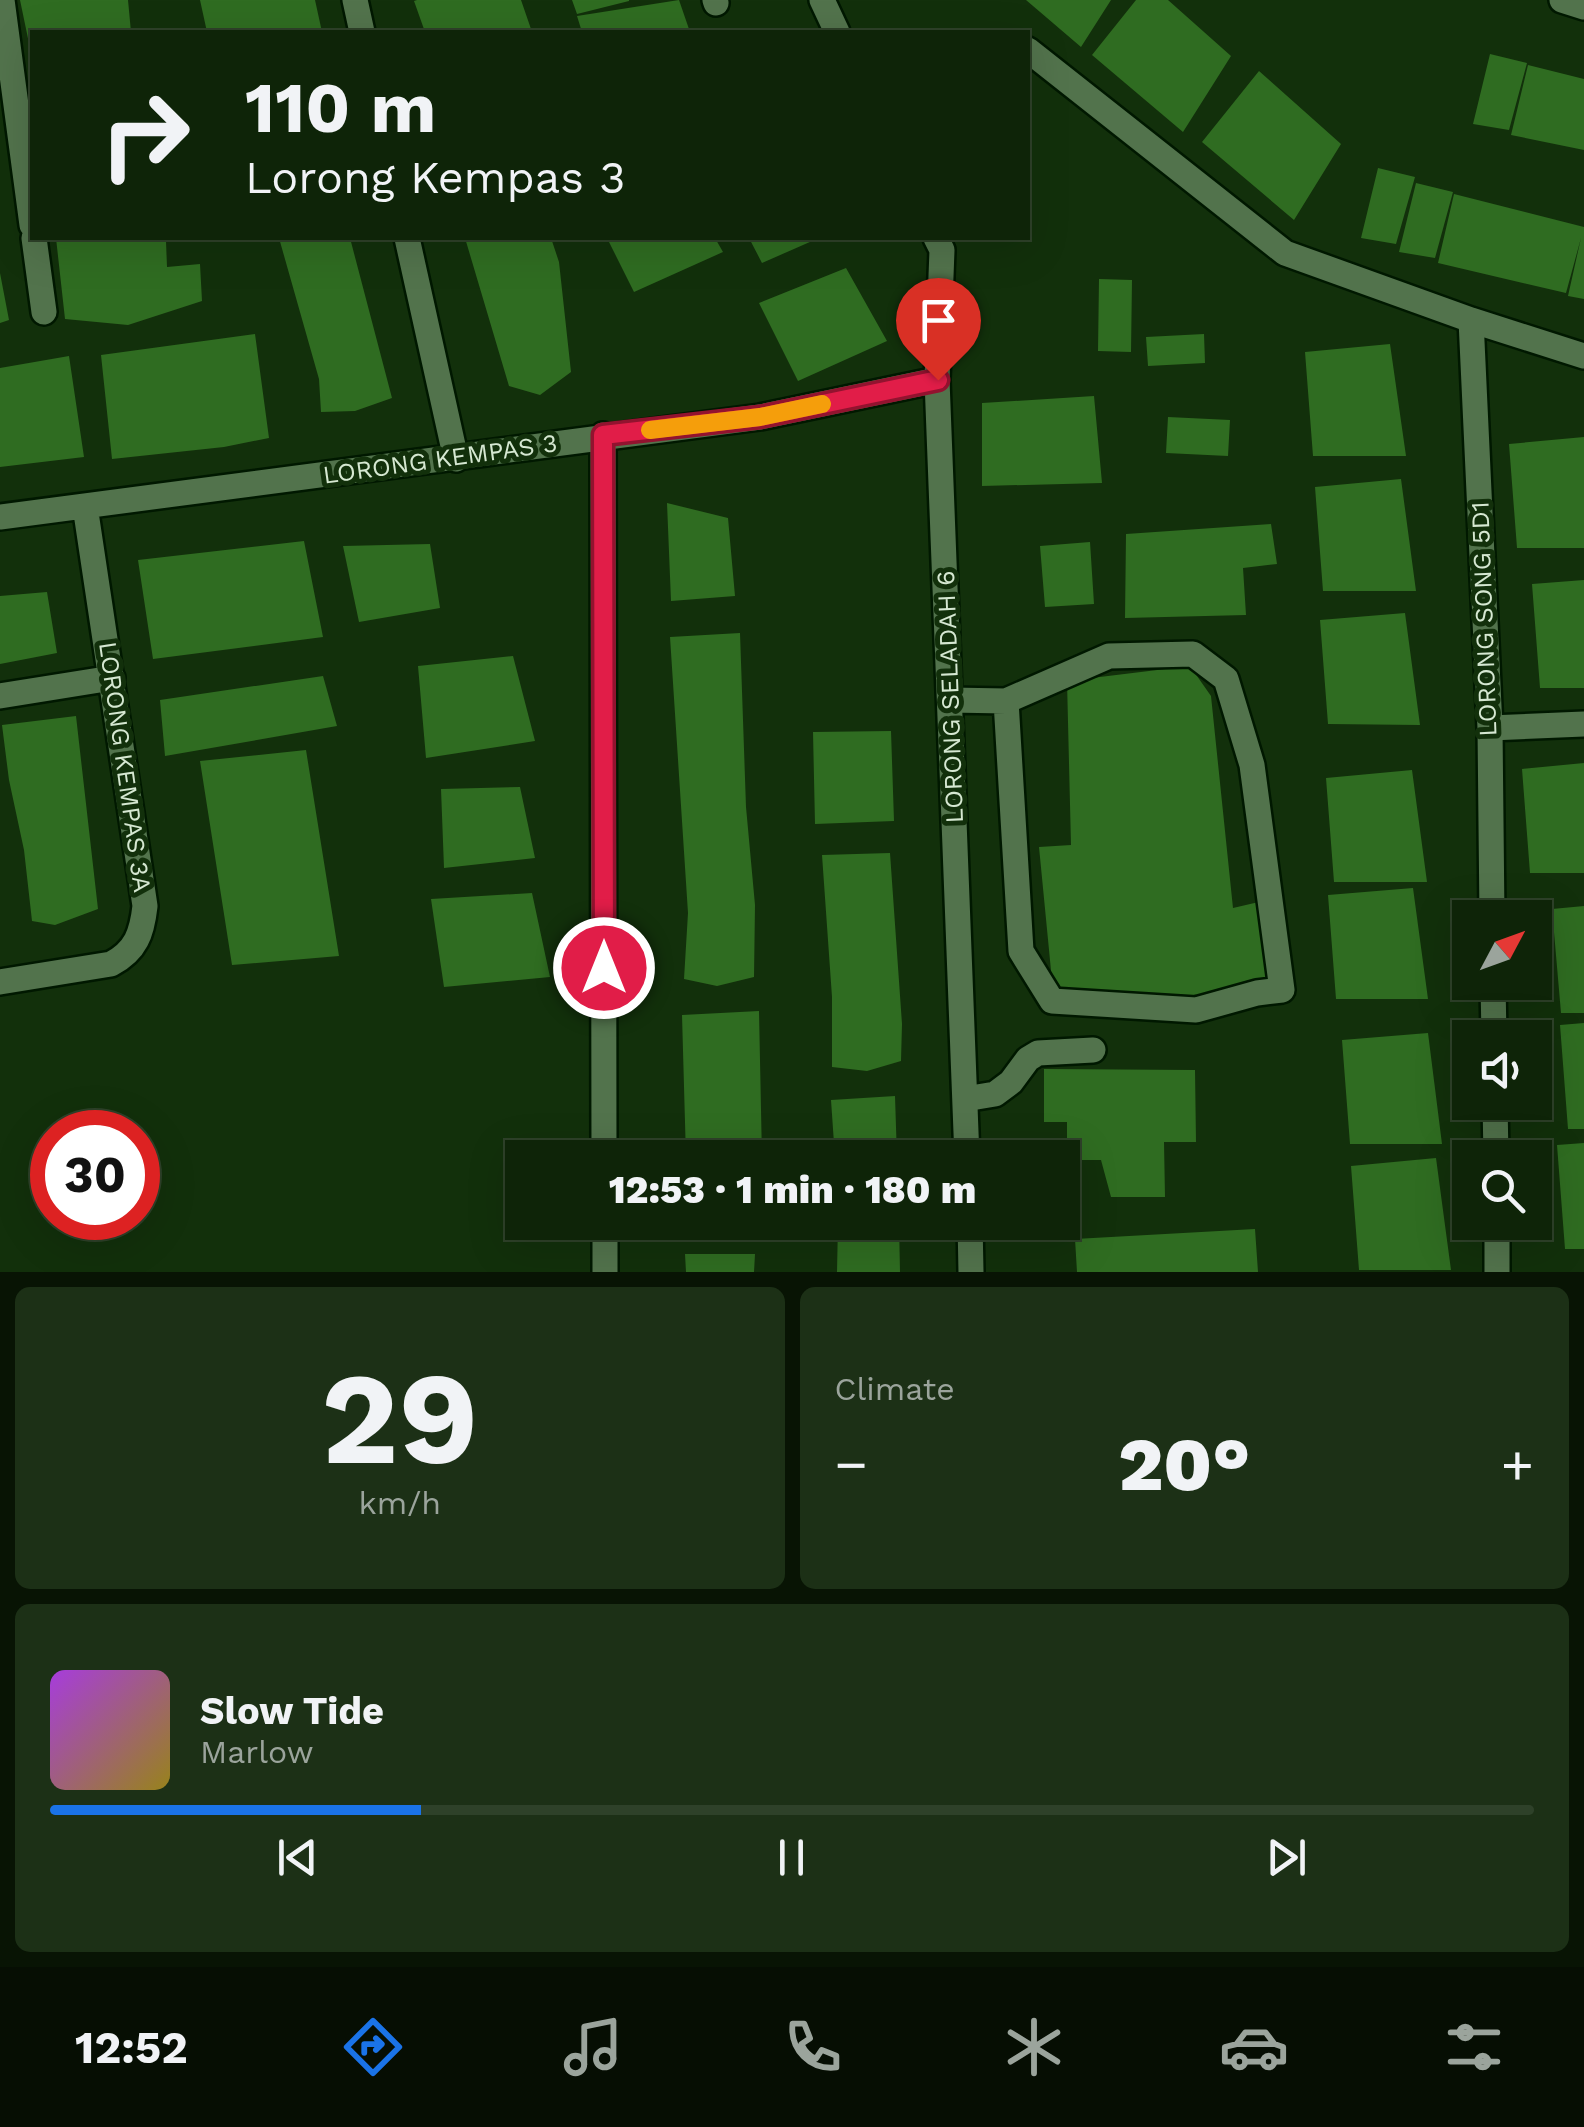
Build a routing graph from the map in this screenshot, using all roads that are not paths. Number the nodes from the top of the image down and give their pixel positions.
1 (2, 0) edge
2 (355, 0) edge
3 (822, 0) edge
4 (1562, 0) edge
5 (1584, 7) edge
6 (362, 30) edge
7 (836, 30) edge
8 (1030, 52) edge
9 (30, 210) edge
10 (34, 240) edge
11 (407, 240) edge
12 (937, 240) edge
13 (44, 312) dead end
14 (1471, 320) junction
15 (1584, 356) edge
16 (938, 380) junction
17 (603, 435) junction
18 (456, 458) junction
19 (84, 506) junction
20 (0, 516) edge
21 (112, 678) junction
22 (0, 696) edge
23 (950, 700) junction
24 (1006, 701) junction
25 (1584, 724) edge
26 (1490, 728) junction
27 (1492, 900) edge
28 (0, 982) edge
29 (1094, 1050) dead end
30 (965, 1099) junction
31 (604, 1140) edge
32 (966, 1140) edge
33 (604, 1240) edge
34 (971, 1240) edge
35 (1496, 1240) edge
36 (605, 1272) edge
37 (972, 1272) edge
38 (1497, 1272) edge

1 - 9 street
2 - 6 street
3 - 7 street
4 - 5 street
8 - 14 street
10 - 13 street
11 - 18 street
12 - 16 street, LORONG SELADAH 6
14 - 15 street
14 - 26 street, LORONG SONG 5D1
16 - 17 street, LORONG KEMPAS 3
16 - 23 street, LORONG SELADAH 6
17 - 18 street, LORONG KEMPAS 3
17 - 31 street
18 - 19 street, LORONG KEMPAS 3
19 - 20 street, LORONG KEMPAS 3
19 - 21 street, LORONG KEMPAS 3A
21 - 22 street
21 - 28 street, LORONG KEMPAS 3A
23 - 24 street
23 - 30 street, LORONG SELADAH 6
24 - 24 street
25 - 26 street
26 - 27 street, LORONG SONG 5D1
29 - 30 street
30 - 32 street, LORONG SELADAH 6
33 - 36 street
34 - 37 street
35 - 38 street

